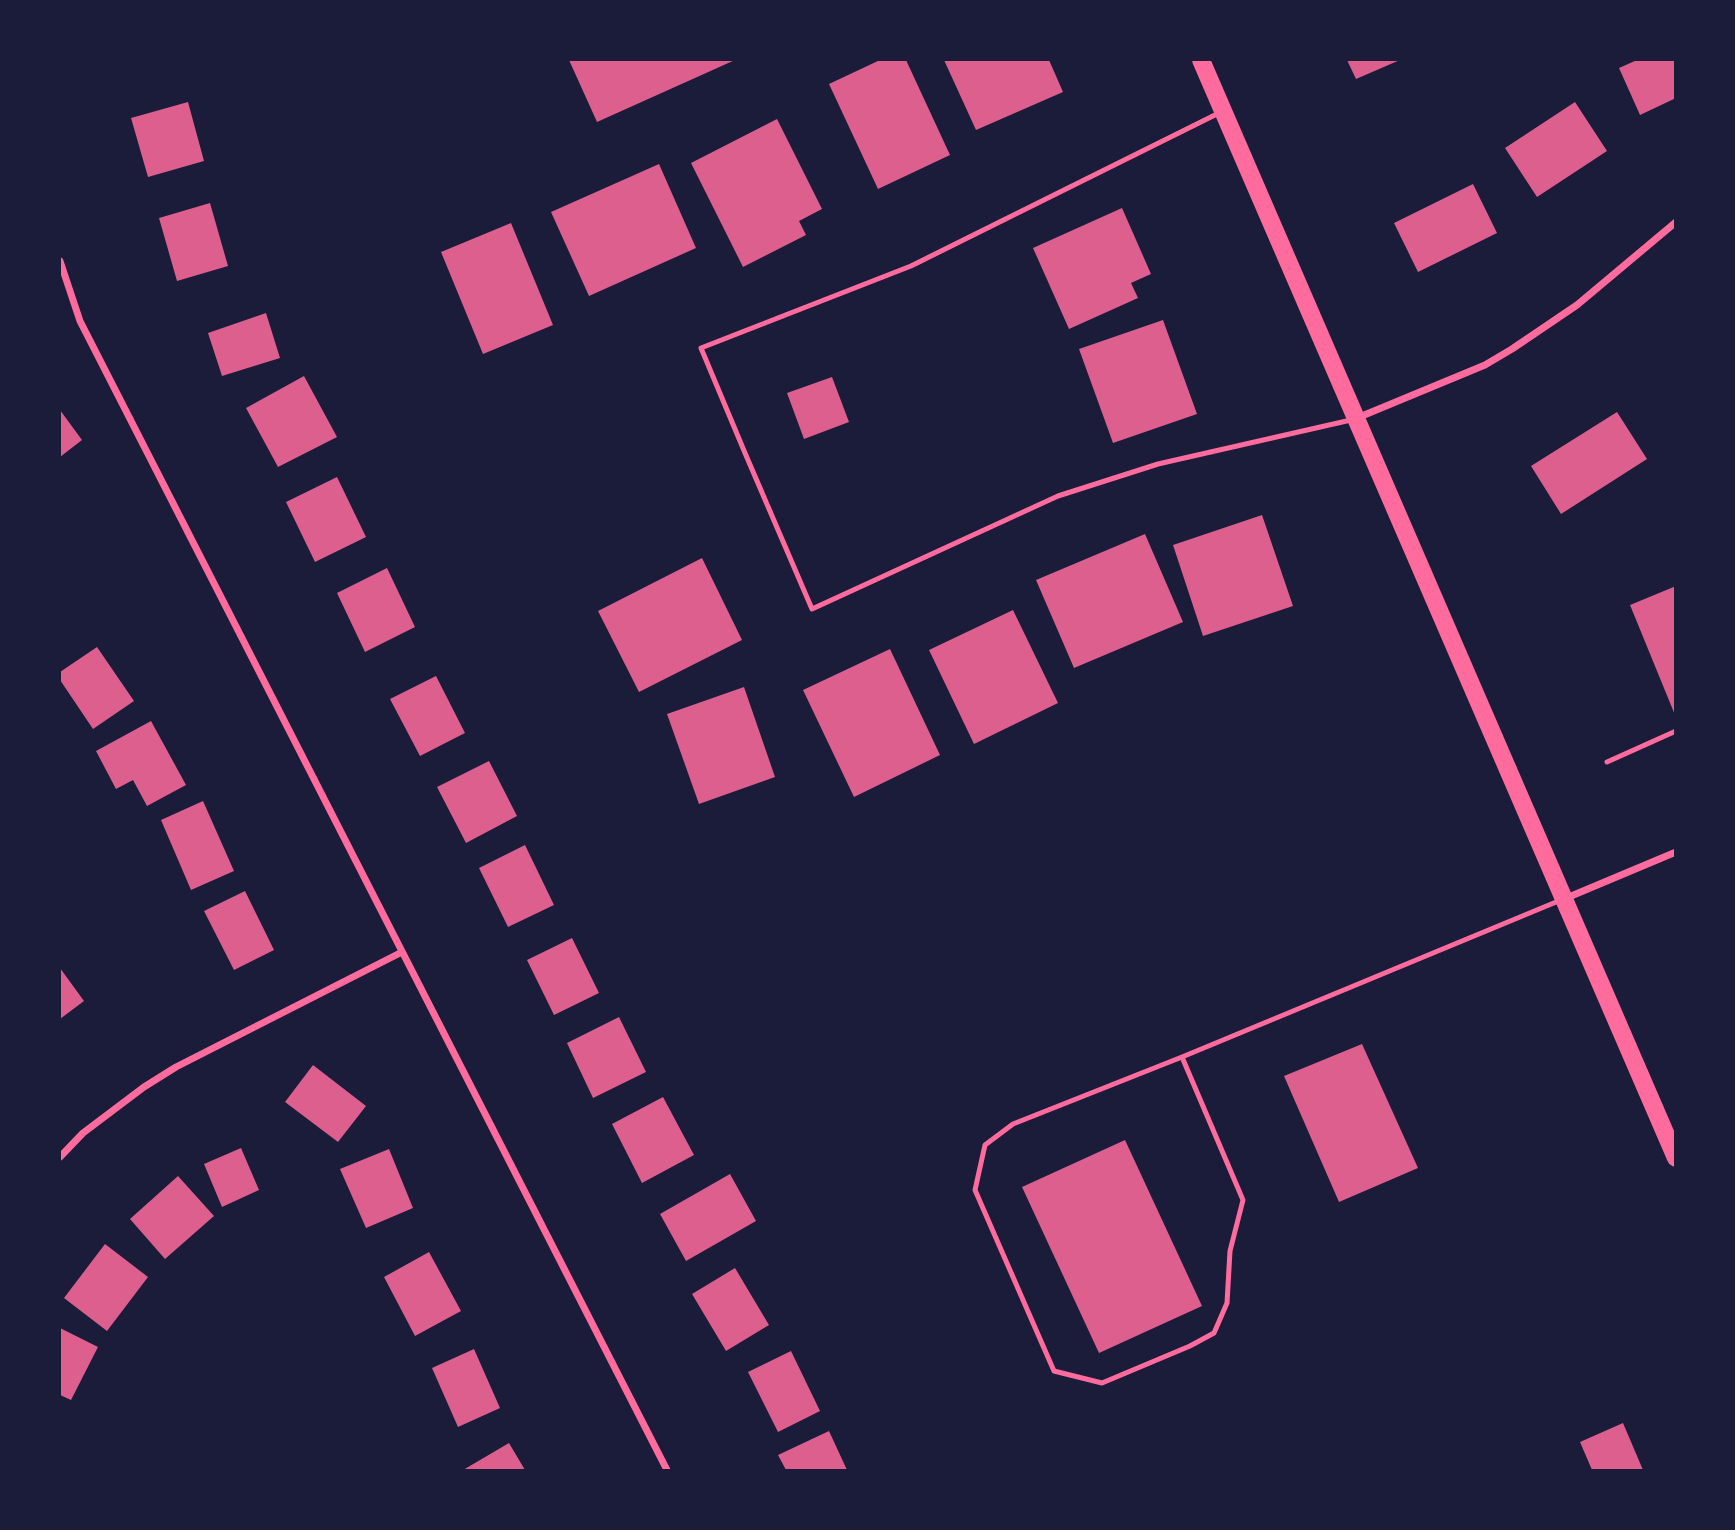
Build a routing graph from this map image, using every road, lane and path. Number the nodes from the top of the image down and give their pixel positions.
1 (1201, 60) edge
2 (1222, 111) junction
3 (1675, 222) edge
4 (60, 261) edge
5 (1354, 419) junction
6 (1675, 731) edge
7 (1607, 762) dead end
8 (1675, 852) edge
9 (1564, 899) junction
10 (402, 952) junction
11 (1182, 1057) junction
12 (60, 1157) edge
13 (1675, 1158) edge
14 (667, 1471) edge

1 - 2 main road
2 - 5 main road
2 - 5 lane
3 - 5 street
4 - 10 street
5 - 9 main road
6 - 7 lane
8 - 9 street
9 - 11 lane
9 - 13 main road
10 - 12 street
10 - 14 street
11 - 11 lane

